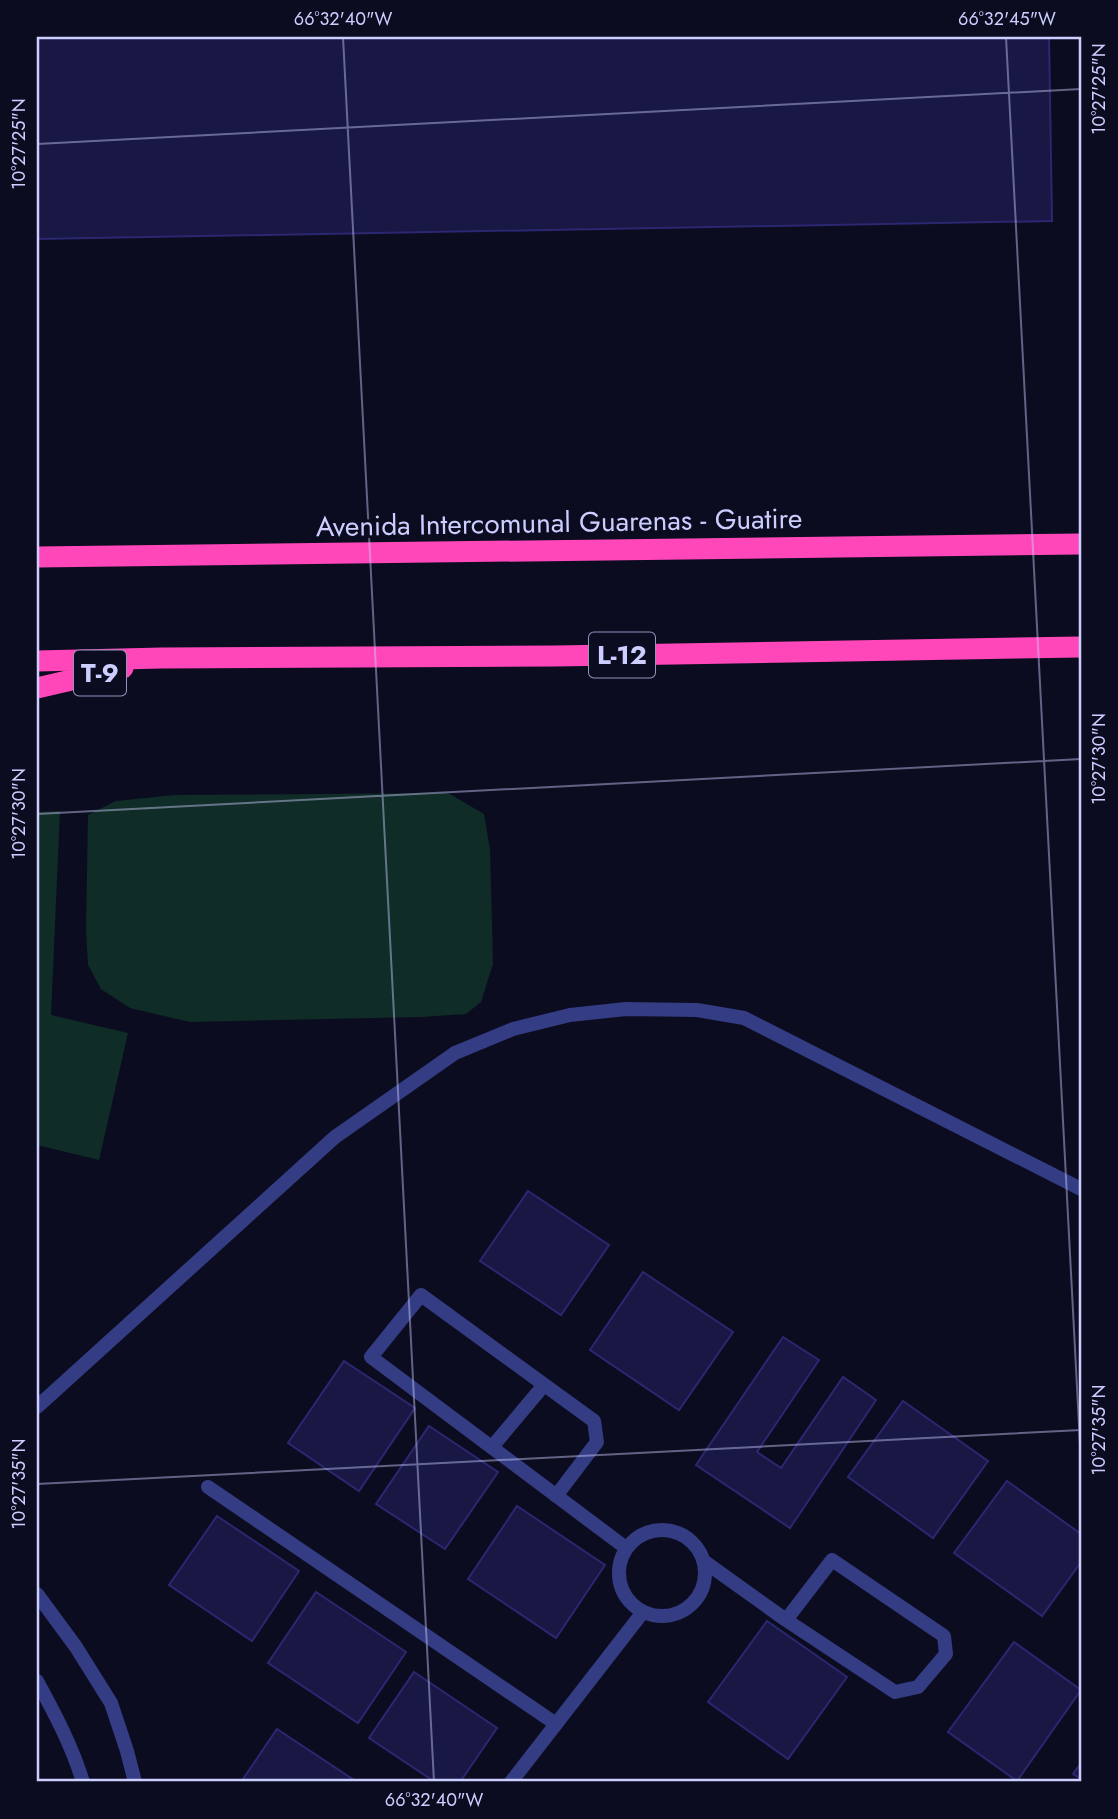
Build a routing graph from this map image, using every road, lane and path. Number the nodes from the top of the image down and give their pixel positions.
1 (1081, 544) edge
2 (37, 557) edge
3 (1081, 647) edge
4 (162, 658) junction
5 (37, 661) edge
6 (37, 688) edge
7 (1081, 1189) edge
8 (544, 1385) junction
9 (37, 1406) edge
10 (492, 1447) junction
11 (208, 1487) dead end
12 (556, 1496) junction
13 (626, 1548) junction
14 (705, 1562) junction
15 (37, 1594) edge
16 (643, 1612) junction
17 (786, 1620) junction
18 (37, 1681) edge
19 (556, 1724) junction
20 (83, 1782) edge
21 (135, 1782) edge
22 (511, 1782) edge

1 - 2 highway, Avenida Intercomunal Guarenas - Guatire
3 - 4 highway, L-12
4 - 5 highway, L-12
4 - 6 highway, T-9
7 - 9 street
8 - 10 street
8 - 10 street
8 - 12 street
10 - 12 street
11 - 19 street
12 - 13 street
13 - 14 street
13 - 16 street
14 - 16 street
14 - 17 street
15 - 21 street
16 - 19 street
17 - 17 street
18 - 20 street
19 - 22 street

